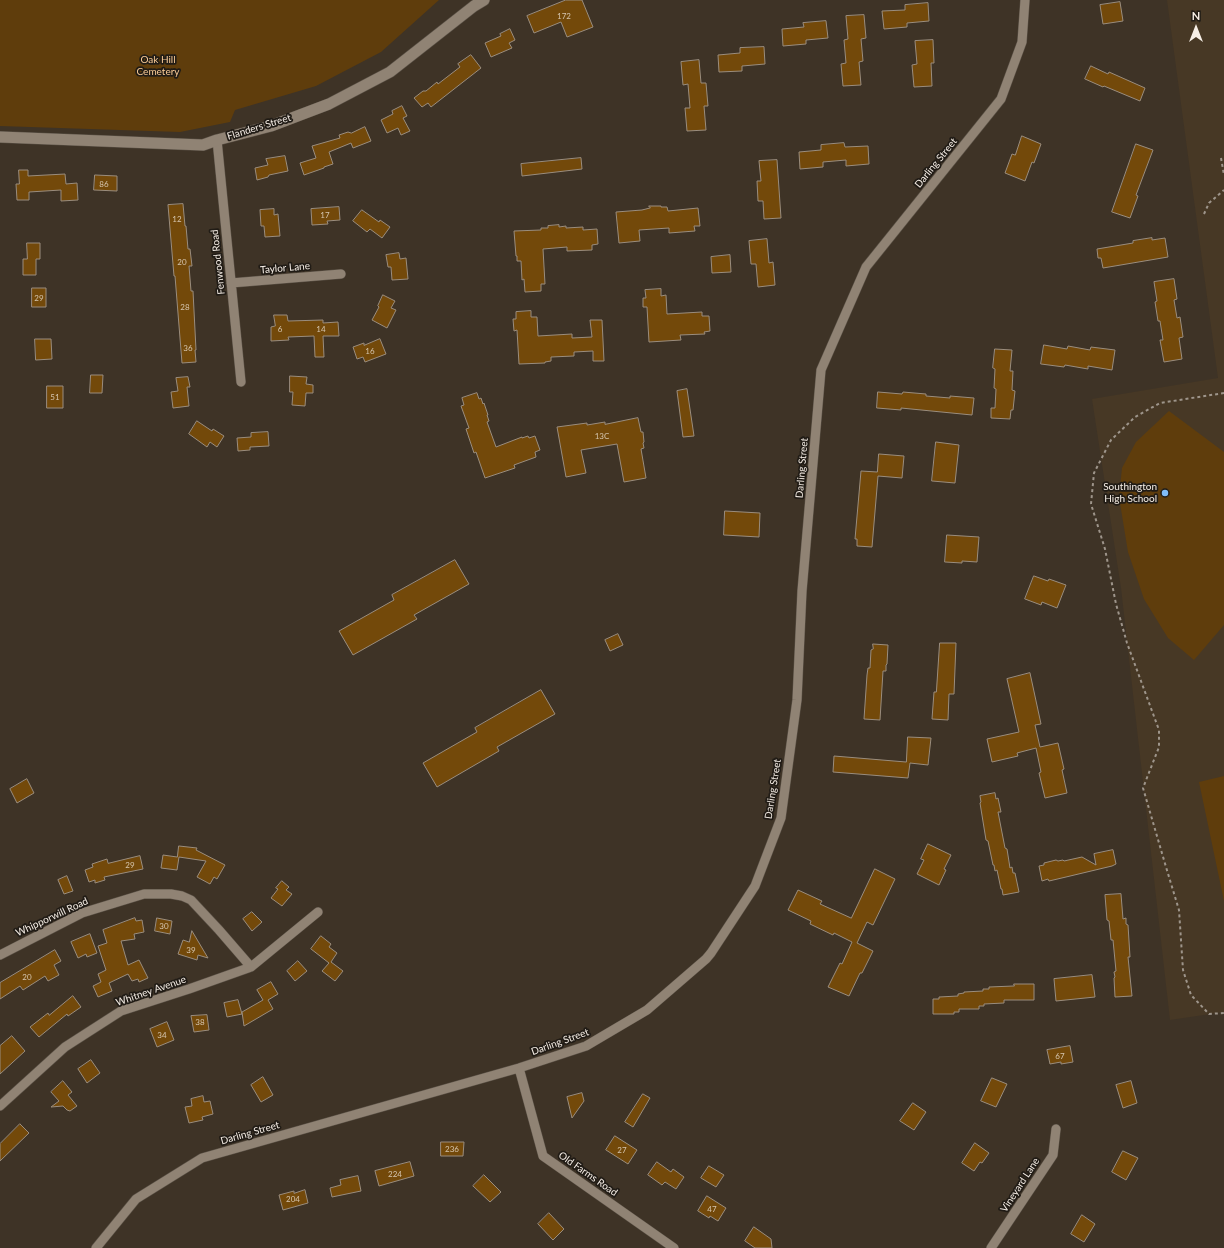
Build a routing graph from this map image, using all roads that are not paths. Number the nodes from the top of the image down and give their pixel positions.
1 (484, 0) edge
2 (1025, 0) edge
3 (0, 137) edge
4 (217, 140) junction
5 (341, 274) dead end
6 (231, 283) junction
7 (241, 382) dead end
8 (318, 912) dead end
9 (0, 955) edge
10 (251, 967) junction
11 (519, 1068) junction
12 (0, 1106) edge
13 (1056, 1129) dead end
14 (96, 1248) edge
15 (674, 1248) edge
16 (991, 1248) edge

1 - 4 street, Flanders Street
2 - 11 street, Darling Street
3 - 4 street, Flanders Street
4 - 6 street, Fenwood Road
5 - 6 street, Taylor Lane
6 - 7 street, Fenwood Road
8 - 10 street, Whitney Avenue
9 - 10 street, Whipporwill Road
10 - 12 street, Whitney Avenue
11 - 14 street, Darling Street
11 - 15 street, Old Farms Road
13 - 16 street, Vineyard Lane

